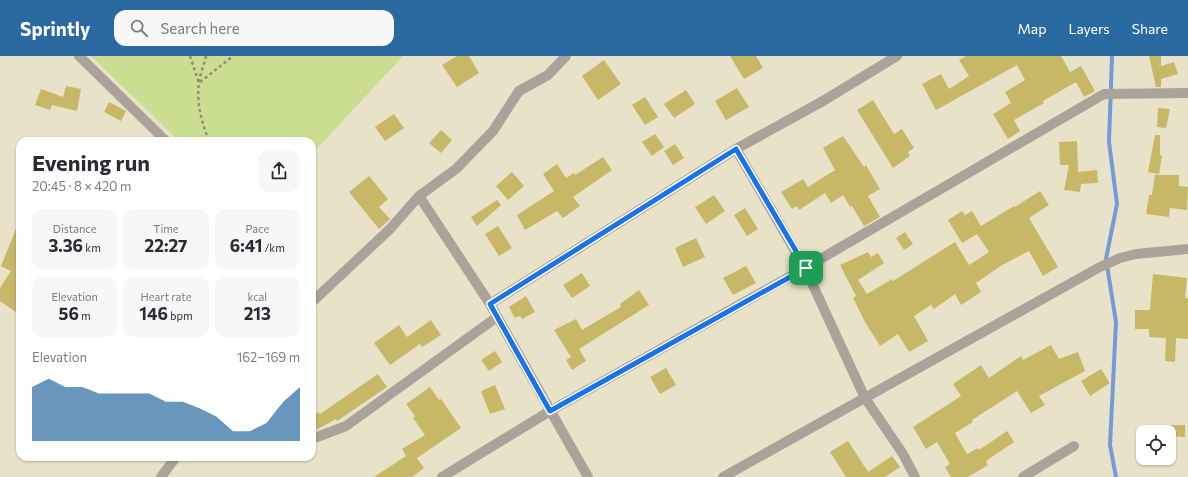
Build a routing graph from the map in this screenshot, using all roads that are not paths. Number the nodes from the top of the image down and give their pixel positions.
1 (79, 56) edge
2 (566, 56) edge
3 (897, 56) edge
4 (1188, 93) edge
5 (162, 137) edge
6 (736, 149) junction
7 (418, 196) junction
8 (1188, 249) edge
9 (806, 268) junction
10 (316, 297) edge
11 (490, 304) junction
12 (497, 317) junction
13 (865, 398) junction
14 (550, 411) junction
15 (316, 437) edge
16 (1074, 446) dead end
17 (173, 461) edge
18 (161, 477) edge
19 (442, 477) edge
20 (588, 477) edge
21 (723, 477) edge
22 (915, 477) edge
23 (1023, 477) edge

1 - 5 street
2 - 7 street
3 - 6 street
4 - 9 street
6 - 9 street
6 - 11 street
7 - 10 street
7 - 11 street
8 - 13 street
9 - 13 street
9 - 14 street
11 - 12 street
12 - 14 street
12 - 15 street
13 - 21 street
13 - 22 street
14 - 19 street
14 - 20 street
16 - 23 street
17 - 18 street

